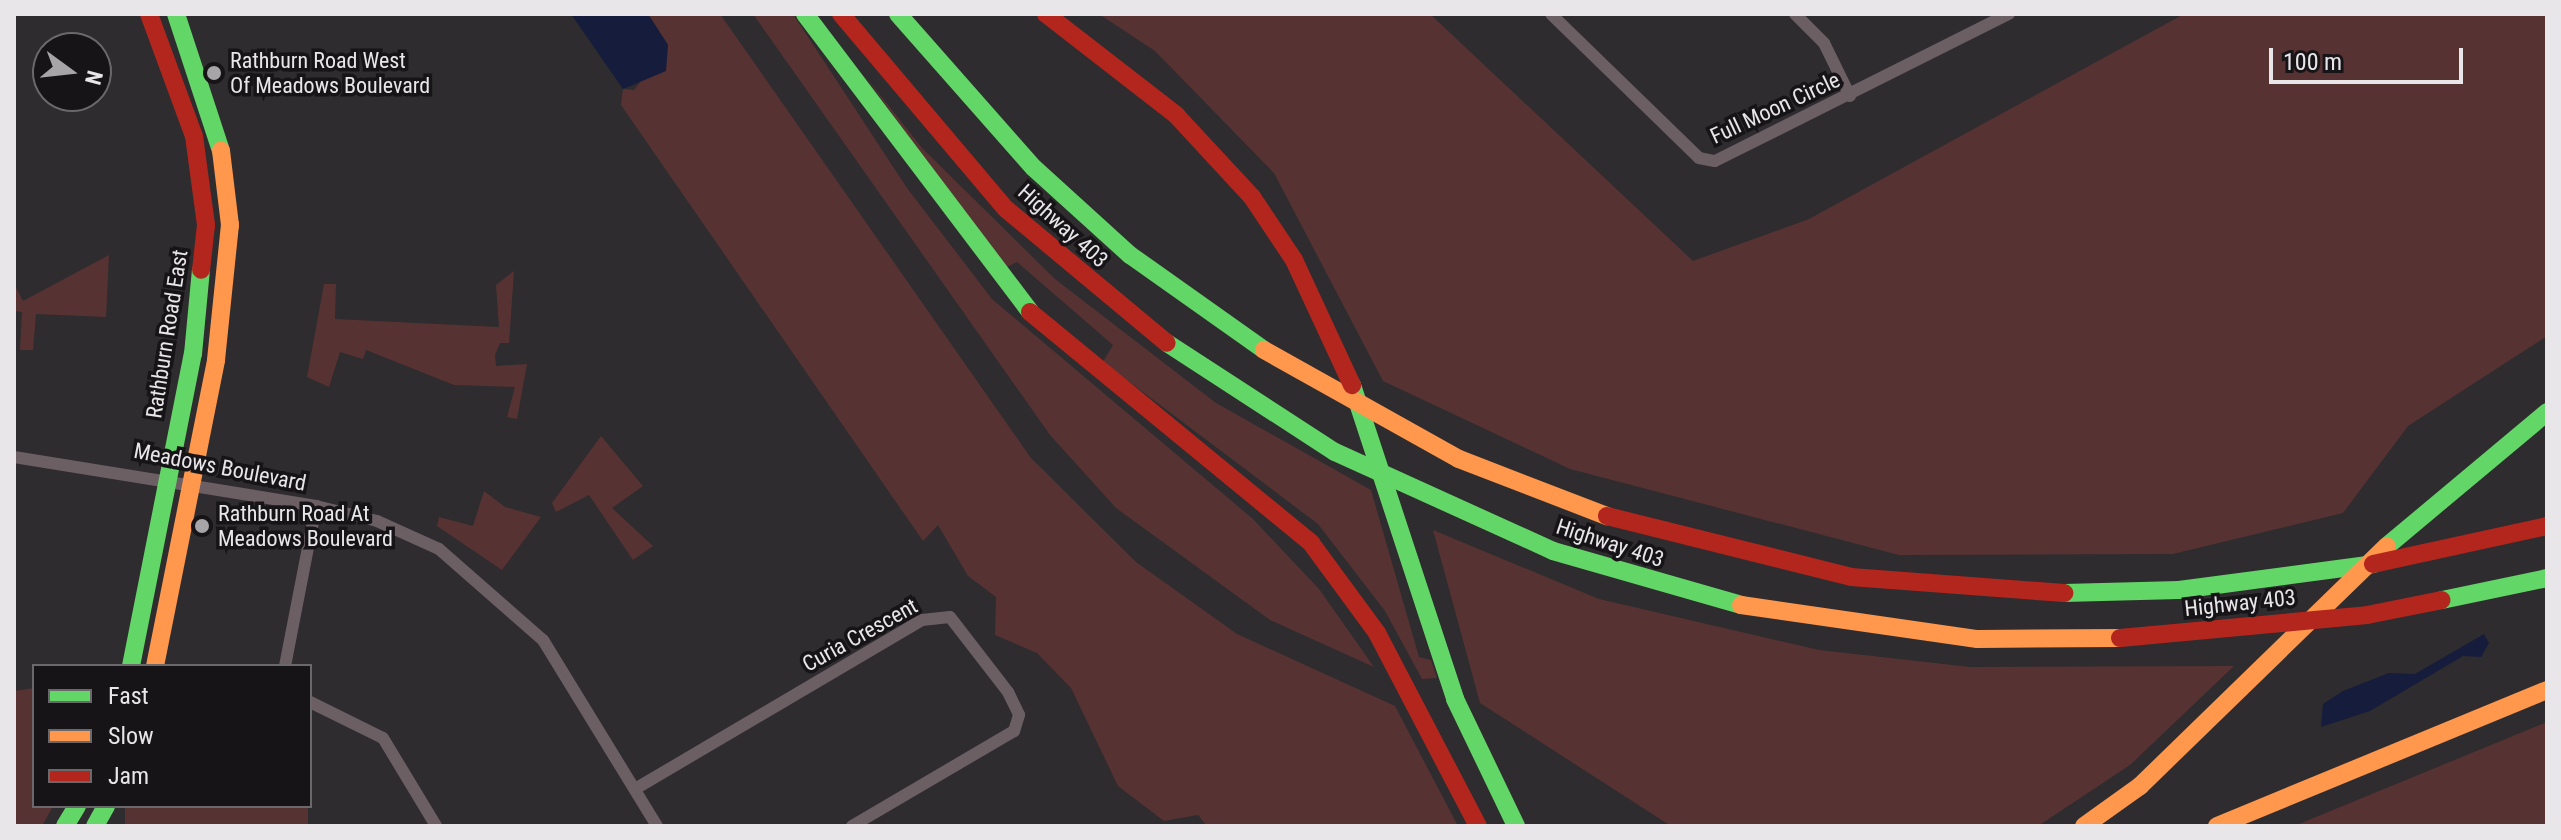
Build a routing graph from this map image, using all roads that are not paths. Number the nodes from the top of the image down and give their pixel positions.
1 (149, 14) edge
2 (176, 14) edge
3 (805, 14) edge
4 (841, 14) edge
5 (898, 14) edge
6 (1046, 14) edge
7 (1551, 14) edge
8 (1795, 14) edge
9 (2009, 14) edge
10 (1850, 96) junction
11 (2547, 412) edge
12 (14, 457) edge
13 (165, 479) junction
14 (192, 483) junction
15 (316, 506) junction
16 (2547, 526) edge
17 (2547, 578) edge
18 (131, 664) edge
19 (155, 664) edge
20 (285, 664) edge
21 (2542, 694) edge
22 (312, 703) edge
23 (635, 789) junction
24 (76, 808) edge
25 (105, 808) edge
26 (65, 826) edge
27 (95, 826) edge
28 (436, 826) edge
29 (657, 826) edge
30 (852, 826) edge
31 (1478, 826) edge
32 (1516, 826) edge
33 (2084, 826) edge
34 (2217, 826) edge

1 - 13 main road, Rathburn Road East
2 - 14 main road
3 - 31 main road
4 - 17 main road, Highway 403
5 - 16 main road, Highway 403
6 - 32 main road
7 - 10 street, Full Moon Circle
8 - 10 street
9 - 10 street, Full Moon Circle
11 - 33 main road
12 - 13 street, Meadows Boulevard
13 - 14 street, Meadows Boulevard
13 - 18 main road, Rathburn Road East
14 - 15 street, Meadows Boulevard
14 - 19 main road
15 - 20 street
15 - 23 street, Meadows Boulevard
21 - 34 main road
22 - 28 street
23 - 29 street, Meadows Boulevard
23 - 30 street, Curia Crescent
24 - 26 main road
25 - 27 main road

